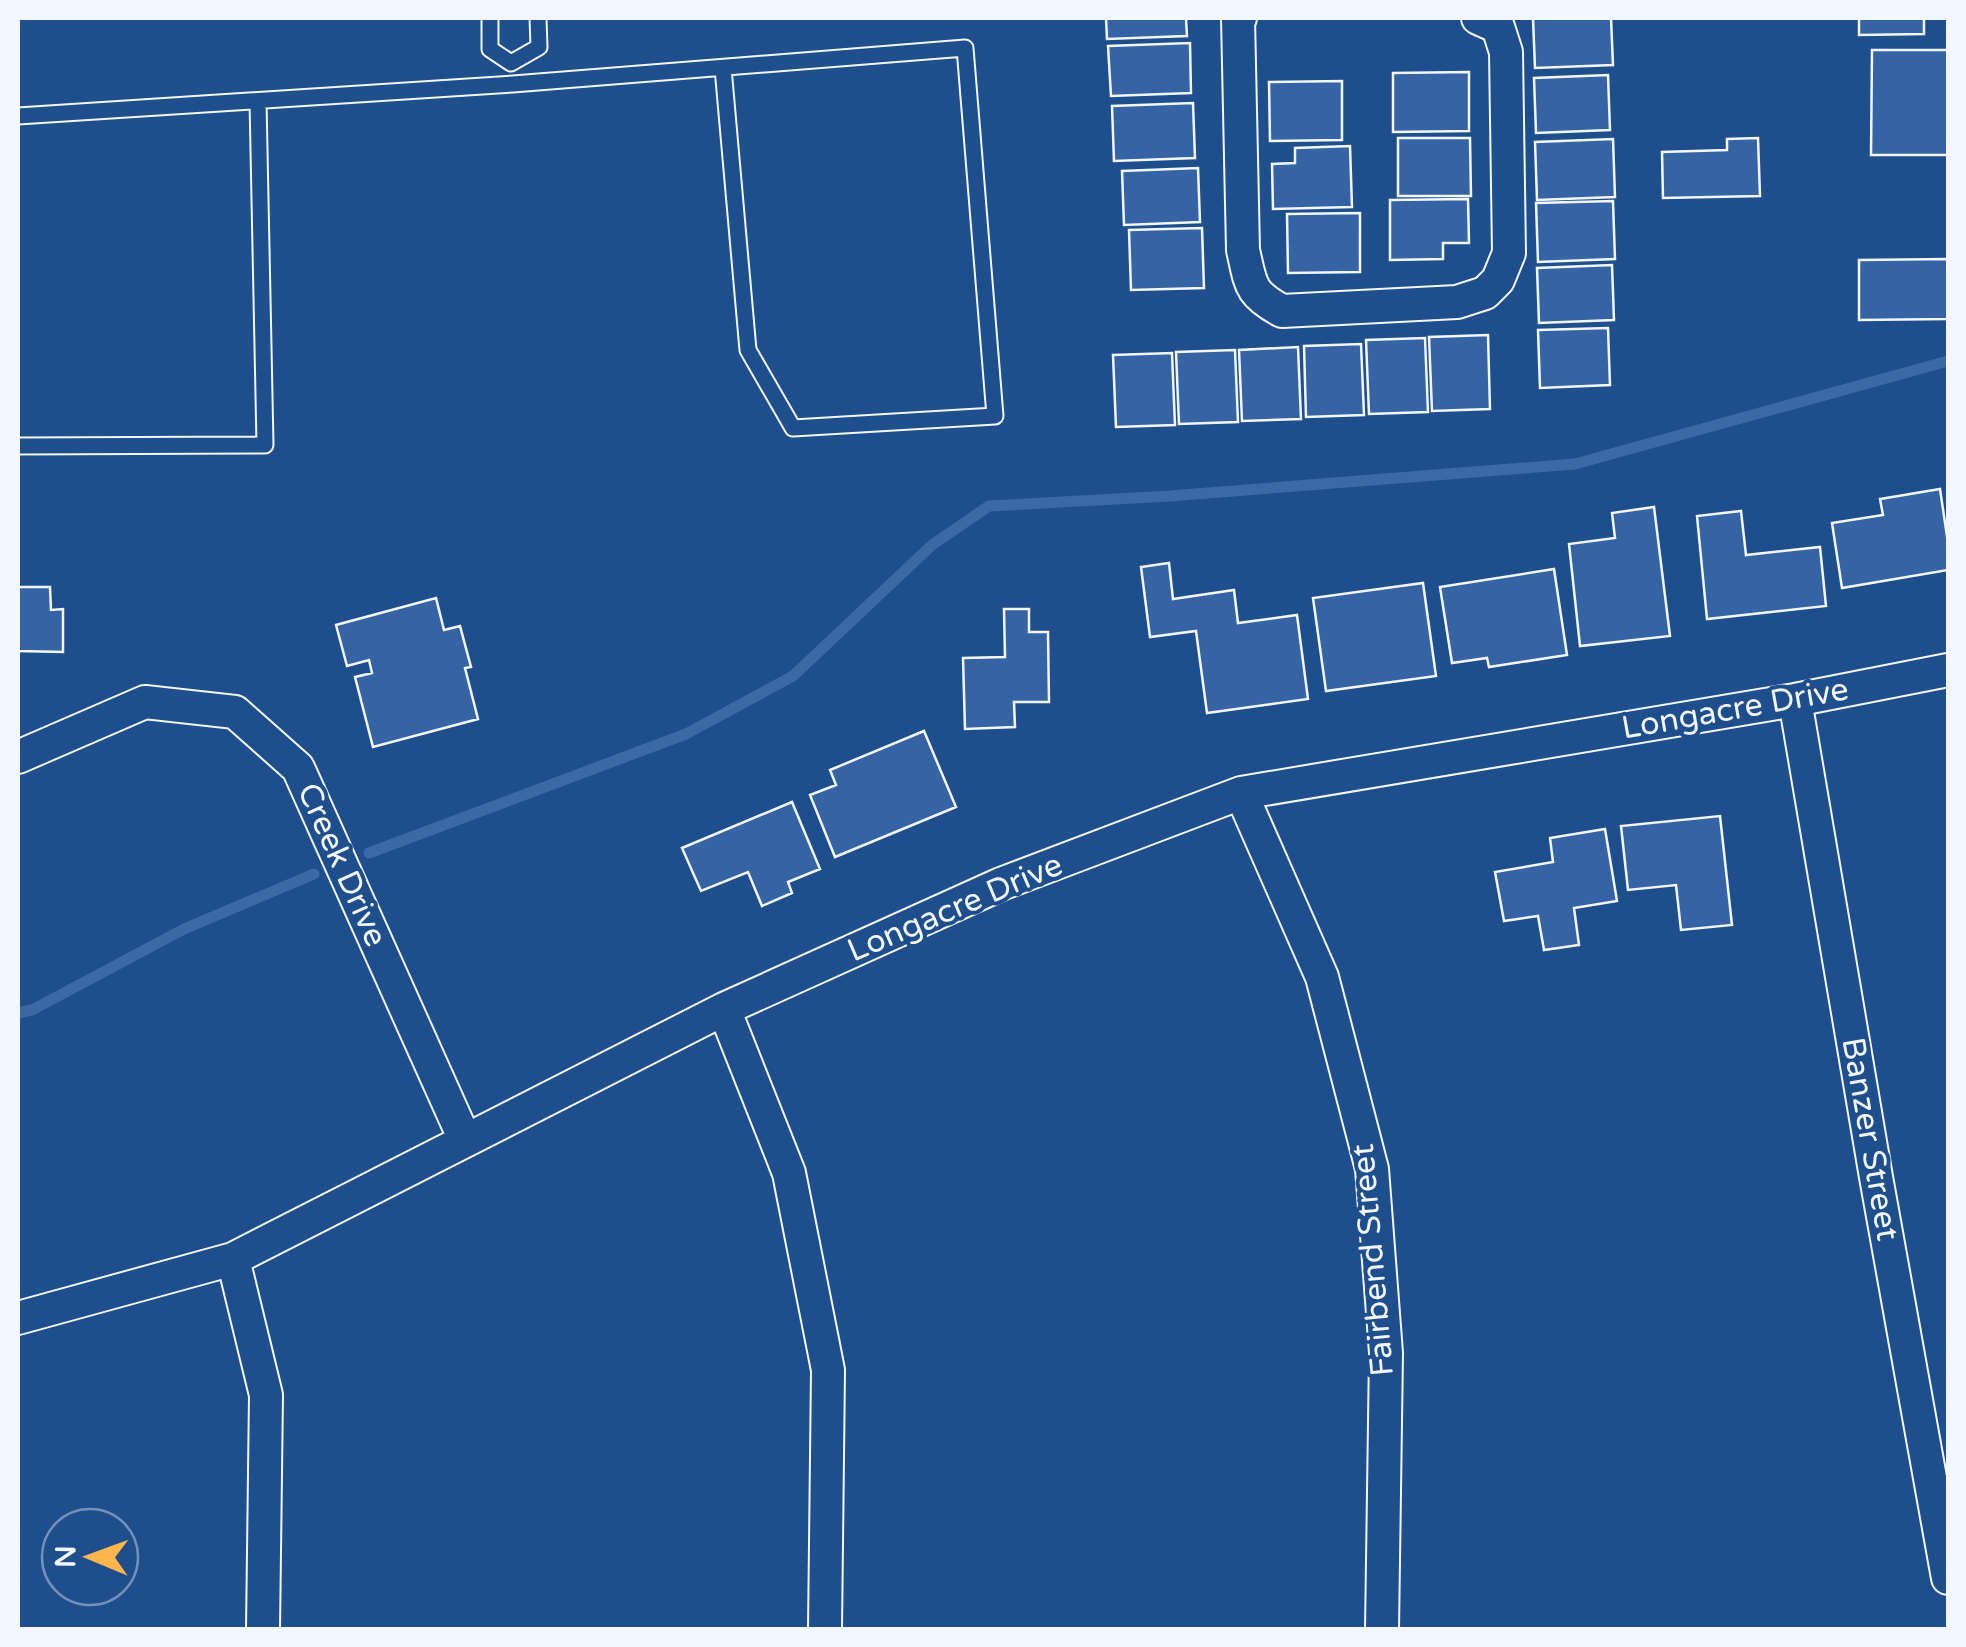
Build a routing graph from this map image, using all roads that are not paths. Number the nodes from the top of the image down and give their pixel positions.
1 (490, 18) edge
2 (538, 18) edge
3 (1240, 18) edge
4 (1478, 18) edge
5 (511, 63) junction
6 (723, 68) junction
7 (512, 84) junction
8 (258, 101) junction
9 (18, 116) edge
10 (18, 446) edge
11 (1948, 670) edge
12 (1795, 700) junction
13 (18, 756) edge
14 (1241, 793) junction
15 (724, 1009) junction
16 (466, 1140) junction
17 (233, 1259) junction
18 (18, 1318) edge
19 (1948, 1578) edge
20 (263, 1630) edge
21 (825, 1630) edge
22 (1382, 1630) edge

1 - 5 lane
2 - 5 lane
3 - 4 street
5 - 7 lane
6 - 6 lane
6 - 7 lane
7 - 8 lane
8 - 9 lane
8 - 10 lane
11 - 12 street, Longacre Drive
12 - 14 street, Longacre Drive
12 - 19 street, Banzer Street
13 - 16 street, Creek Drive
14 - 15 street, Longacre Drive
14 - 22 street, Fairbend Street
15 - 16 street, Longacre Drive
15 - 21 street
16 - 17 street, Longacre Drive
17 - 18 street, Longacre Drive
17 - 20 street

